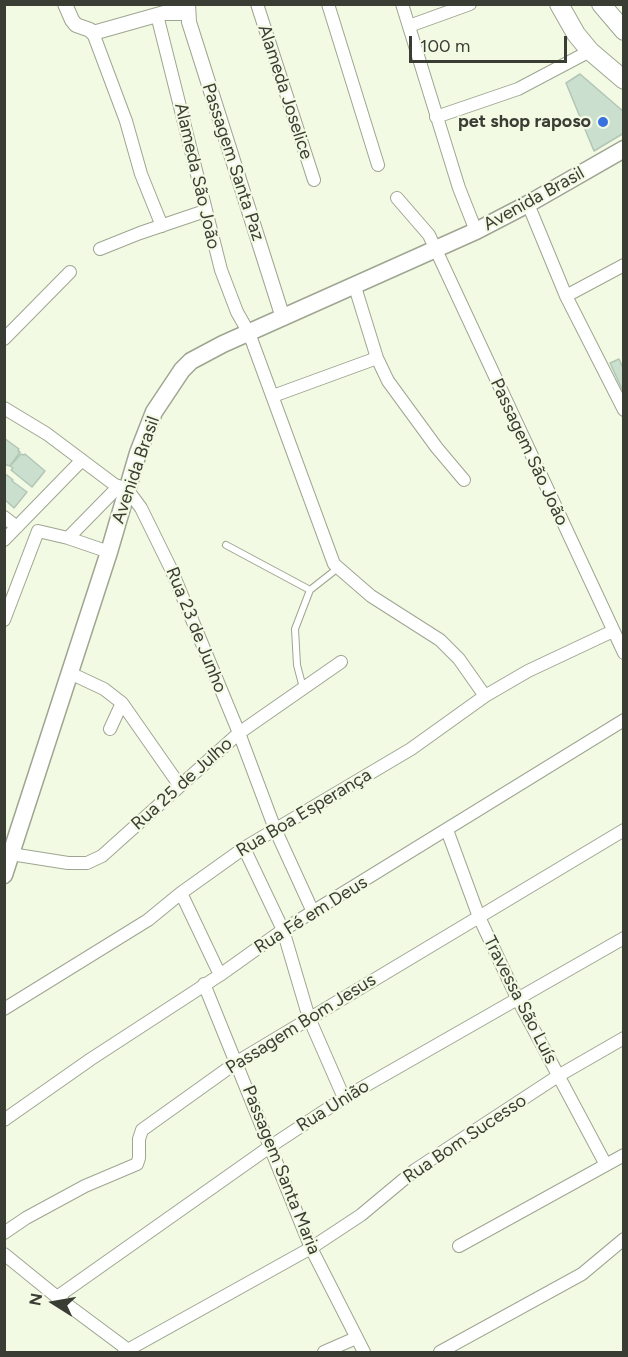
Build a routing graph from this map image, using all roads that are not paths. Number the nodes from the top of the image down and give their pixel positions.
1 (65, 4) edge
2 (257, 4) edge
3 (328, 4) edge
4 (402, 4) edge
5 (470, 4) edge
6 (559, 4) edge
7 (601, 4) edge
8 (188, 9) edge
9 (157, 15) junction
10 (409, 26) junction
11 (624, 31) edge
12 (93, 33) junction
13 (590, 51) junction
14 (624, 80) edge
15 (436, 117) junction
16 (624, 149) edge
17 (378, 165) dead end
18 (314, 180) dead end
19 (397, 198) dead end
20 (528, 204) junction
21 (205, 211) junction
22 (162, 226) junction
23 (476, 231) junction
24 (100, 249) dead end
25 (436, 250) junction
26 (624, 265) edge
27 (70, 272) dead end
28 (354, 286) junction
29 (566, 296) junction
30 (283, 318) junction
31 (249, 333) junction
32 (4, 339) edge
33 (377, 358) junction
34 (273, 396) junction
35 (622, 405) edge
36 (4, 408) edge
37 (82, 460) junction
38 (464, 480) dead end
39 (122, 488) junction
40 (4, 517) edge
41 (20, 524) junction
42 (38, 531) junction
43 (68, 538) junction
44 (4, 540) edge
45 (226, 545) dead end
46 (109, 552) junction
47 (339, 568) junction
48 (310, 590) junction
49 (7, 608) edge
50 (4, 620) edge
51 (613, 631) junction
52 (624, 653) edge
53 (341, 662) dead end
54 (70, 673) junction
55 (303, 688) junction
56 (485, 696) junction
57 (122, 703) junction
58 (624, 720) edge
59 (110, 729) dead end
60 (239, 733) junction
61 (180, 786) junction
62 (275, 829) junction
63 (447, 830) junction
64 (624, 830) edge
65 (244, 849) junction
66 (11, 854) junction
67 (4, 875) edge
68 (181, 893) junction
69 (313, 912) junction
70 (479, 917) junction
71 (283, 930) junction
72 (624, 938) edge
73 (220, 975) junction
74 (204, 984) junction
75 (518, 1000) junction
76 (4, 1009) edge
77 (309, 1018) junction
78 (624, 1038) edge
79 (237, 1062) junction
80 (558, 1076) junction
81 (344, 1098) junction
82 (4, 1120) edge
83 (271, 1146) junction
84 (624, 1155) edge
85 (606, 1165) junction
86 (4, 1233) edge
87 (624, 1239) edge
88 (459, 1246) dead end
89 (311, 1248) junction
90 (4, 1254) edge
91 (57, 1297) junction
92 (356, 1338) junction
93 (128, 1351) edge
94 (440, 1352) edge
95 (324, 1353) edge
96 (364, 1353) edge

1 - 12 street
2 - 18 street, Alameda Joselice
3 - 17 street
4 - 10 street
5 - 10 street
6 - 13 main road
7 - 11 main road
8 - 9 street
8 - 30 street, Passagem Santa Paz
9 - 12 street
9 - 21 street, Alameda São João
10 - 15 street
12 - 22 street
13 - 14 main road
13 - 15 street
15 - 23 street
16 - 20 main road, Avenida Brasil
19 - 25 street, Passagem São João
20 - 23 main road, Avenida Brasil
20 - 29 street
21 - 22 street
21 - 31 street, Alameda São João
22 - 24 street
23 - 25 main road, Avenida Brasil
25 - 28 main road, Avenida Brasil
25 - 51 street, Passagem São João
26 - 29 street
27 - 32 street
28 - 30 main road, Avenida Brasil
28 - 33 street
29 - 35 street
30 - 31 main road, Avenida Brasil
31 - 34 street, Alameda São João
31 - 39 main road, Avenida Brasil
33 - 34 street
33 - 38 street
34 - 47 street, Alameda São João
36 - 37 street, Rua 23 de Junho
37 - 39 street, Rua 23 de Junho
37 - 41 street
39 - 43 street
39 - 46 main road, Avenida Brasil
39 - 60 street, Rua 23 de Junho
40 - 41 street
41 - 42 street
41 - 44 street
42 - 43 street
42 - 49 street
43 - 46 street
45 - 48 lane
46 - 54 main road, Avenida Brasil
47 - 48 lane
47 - 56 street
48 - 55 lane
49 - 50 street
51 - 52 street, Passagem São João
51 - 56 street, Rua Boa Esperança
53 - 55 street, Rua 25 de Julho
54 - 57 street
54 - 66 main road, Avenida Brasil
55 - 60 street, Rua 25 de Julho
56 - 62 street, Rua Boa Esperança
57 - 59 street
57 - 61 street
58 - 63 street, Rua Fé em Deus
60 - 61 street, Rua 25 de Julho
60 - 62 street, Rua 23 de Junho
61 - 66 street, Rua 25 de Julho
62 - 65 street, Rua Boa Esperança
62 - 69 street, Rua 23 de Junho
63 - 69 street, Rua Fé em Deus
63 - 70 street, Travessa São Luís
64 - 70 street, Passagem Bom Jesus
65 - 68 street, Rua Boa Esperança
65 - 71 street
66 - 67 main road, Avenida Brasil
68 - 73 street
68 - 76 street, Rua Boa Esperança
69 - 71 street, Rua Fé em Deus
70 - 75 street, Travessa São Luís
70 - 77 street, Passagem Bom Jesus
71 - 73 street, Rua Fé em Deus
71 - 77 street
72 - 75 street, Rua União
73 - 74 street, Rua Fé em Deus
74 - 79 street, Passagem Santa Maria
74 - 82 street, Rua Fé em Deus
75 - 80 street, Travessa São Luís
75 - 81 street, Rua União
77 - 79 street, Passagem Bom Jesus
77 - 81 street
78 - 80 street, Rua Bom Sucesso
79 - 83 street, Passagem Santa Maria
79 - 86 street, Passagem Bom Jesus
80 - 85 street, Travessa São Luís
80 - 89 street, Rua Bom Sucesso
81 - 83 street, Rua União
83 - 89 street, Passagem Santa Maria
83 - 91 street, Rua União
84 - 85 street
85 - 88 street
87 - 94 street
89 - 92 street, Passagem Santa Maria
89 - 93 street, Rua Bom Sucesso
90 - 91 street
91 - 93 street
92 - 95 street
92 - 96 street, Passagem Santa Maria

